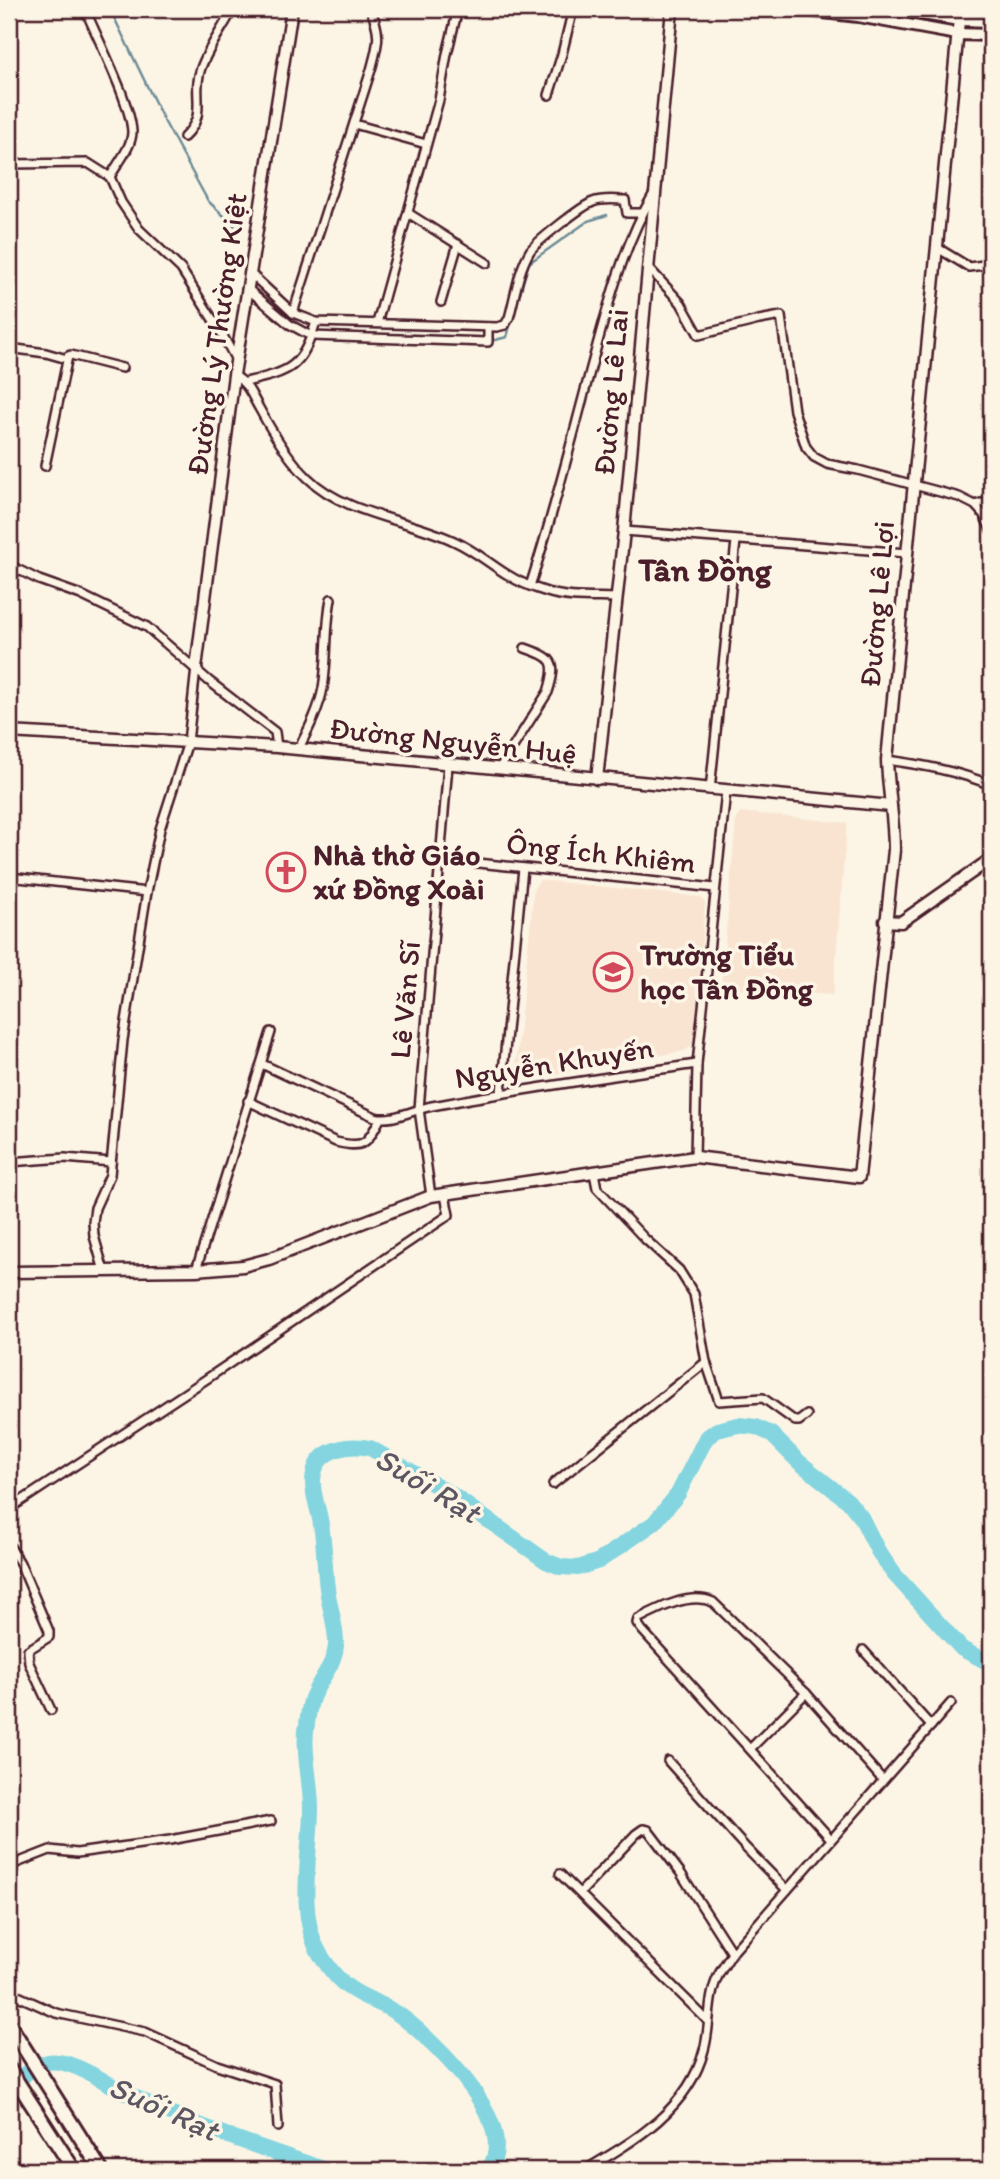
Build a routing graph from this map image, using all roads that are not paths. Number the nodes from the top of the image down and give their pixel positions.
1 (85, 9) edge
2 (233, 9) edge
3 (292, 9) edge
4 (370, 9) edge
5 (458, 9) edge
6 (573, 9) edge
7 (672, 9) edge
8 (797, 9) edge
9 (893, 9) edge
10 (959, 20) junction
11 (991, 21) edge
12 (957, 34) junction
13 (991, 35) edge
14 (549, 95) dead end
15 (354, 124) junction
16 (184, 136) dead end
17 (426, 144) junction
18 (9, 164) edge
19 (110, 177) junction
20 (656, 189) junction
21 (408, 212) junction
22 (642, 213) junction
23 (457, 244) junction
24 (936, 247) junction
25 (487, 264) dead end
26 (991, 264) edge
27 (647, 266) junction
28 (250, 273) junction
29 (248, 290) junction
30 (442, 302) dead end
31 (293, 313) junction
32 (316, 322) junction
33 (377, 323) junction
34 (488, 327) junction
35 (312, 336) junction
36 (9, 348) edge
37 (67, 359) junction
38 (237, 362) junction
39 (122, 368) dead end
40 (234, 375) junction
41 (246, 382) junction
42 (45, 466) dead end
43 (913, 486) junction
44 (975, 505) junction
45 (991, 505) edge
46 (991, 530) edge
47 (624, 531) junction
48 (736, 541) junction
49 (907, 553) junction
50 (9, 565) edge
51 (530, 586) junction
52 (616, 598) junction
53 (331, 599) dead end
54 (524, 648) dead end
55 (196, 668) junction
56 (9, 732) edge
57 (188, 742) junction
58 (276, 747) junction
59 (298, 750) junction
60 (887, 760) junction
61 (448, 765) junction
62 (499, 769) junction
63 (597, 779) junction
64 (991, 785) edge
65 (710, 790) junction
66 (726, 791) junction
67 (891, 806) junction
68 (440, 859) junction
69 (991, 859) edge
70 (523, 868) junction
71 (9, 877) edge
72 (715, 888) junction
73 (147, 892) junction
74 (885, 921) junction
75 (271, 1032) dead end
76 (262, 1064) junction
77 (697, 1064) junction
78 (501, 1092) junction
79 (248, 1101) junction
80 (419, 1109) junction
81 (380, 1119) junction
82 (695, 1157) junction
83 (9, 1162) edge
84 (111, 1163) junction
85 (594, 1174) junction
86 (445, 1195) junction
87 (431, 1196) junction
88 (196, 1270) junction
89 (104, 1271) junction
90 (9, 1272) edge
91 (706, 1362) junction
92 (807, 1415) dead end
93 (553, 1484) dead end
94 (9, 1508) edge
95 (9, 1545) edge
96 (863, 1650) dead end
97 (806, 1693) junction
98 (951, 1703) dead end
99 (51, 1710) dead end
100 (931, 1726) junction
101 (751, 1748) junction
102 (668, 1761) dead end
103 (882, 1780) junction
104 (271, 1821) dead end
105 (831, 1839) junction
106 (9, 1866) edge
107 (559, 1874) dead end
108 (787, 1890) junction
109 (580, 1893) junction
110 (732, 1952) junction
111 (9, 1992) edge
112 (708, 2021) junction
113 (9, 2024) edge
114 (9, 2069) edge
115 (278, 2127) dead end
116 (74, 2170) edge
117 (101, 2170) edge
118 (585, 2170) edge

1 - 19 street
2 - 16 street
3 - 28 street, Đường Lý Thường Kiệt
4 - 15 street
5 - 17 street
6 - 14 street
7 - 20 street, Đường Lê Lai
8 - 12 main road
9 - 10 main road
10 - 11 main road
10 - 12 street, Đường Lê Lợi
12 - 13 main road
12 - 24 street, Đường Lê Lợi
15 - 17 street
15 - 31 street
17 - 21 street
18 - 19 street
19 - 38 street
20 - 22 street
20 - 27 street, Đường Lê Lai
21 - 23 street
21 - 33 street
22 - 34 street
22 - 51 street
23 - 25 street
23 - 30 street
24 - 26 street
24 - 43 street, Đường Lê Lợi
27 - 43 street
27 - 47 street, Đường Lê Lai
28 - 29 street, Đường Lý Thường Kiệt
28 - 31 street
29 - 35 street
29 - 38 street, Đường Lý Thường Kiệt
31 - 32 street
32 - 33 street
32 - 35 street
33 - 34 street
34 - 35 street
35 - 41 street
36 - 37 street
37 - 39 street
37 - 42 street
38 - 40 street, Đường Lý Thường Kiệt
40 - 41 street
40 - 55 street, Đường Lý Thường Kiệt
41 - 51 street
43 - 44 street
43 - 49 street, Đường Lê Lợi
44 - 45 street
44 - 46 street
47 - 48 street
47 - 52 street, Đường Lê Lai
48 - 49 street
48 - 65 street
49 - 60 street, Đường Lê Lợi
50 - 55 street
51 - 52 street
52 - 63 street, Đường Lê Lai
53 - 59 street
54 - 62 street
55 - 57 street
55 - 58 street
56 - 57 street, Đường Nguyễn Huệ
57 - 58 street, Đường Nguyễn Huệ
57 - 73 street
58 - 59 street, Đường Nguyễn Huệ
59 - 61 street, Đường Nguyễn Huệ
60 - 64 street
60 - 67 street, Đường Lê Lợi
61 - 62 street, Đường Nguyễn Huệ
61 - 68 street, Lê Văn Sĩ
62 - 63 street, Đường Nguyễn Huệ
63 - 65 street, Đường Nguyễn Huệ
65 - 66 street, Đường Nguyễn Huệ
66 - 67 street, Đường Nguyễn Huệ
66 - 72 street
67 - 74 street, Đường Lê Lợi
68 - 70 street, Ông Ích Khiêm
68 - 80 street, Lê Văn Sĩ
69 - 74 street
70 - 72 street, Ông Ích Khiêm
70 - 78 street
71 - 73 street
72 - 77 street
73 - 84 street
74 - 82 street, Đường Lê Lợi
75 - 76 street
76 - 79 street
76 - 81 street
77 - 78 street, Nguyễn Khuyến
77 - 82 street
78 - 80 street, Nguyễn Khuyến
79 - 81 street
79 - 88 street
80 - 81 street, Nguyễn Khuyến
80 - 87 street, Lê Văn Sĩ
82 - 85 street
83 - 84 street
84 - 89 street
85 - 86 street
85 - 91 street
86 - 87 street
86 - 94 street
87 - 88 street
88 - 89 street
89 - 90 street
91 - 92 street
91 - 93 street
95 - 99 street
96 - 100 street
97 - 101 street
97 - 101 street
97 - 103 street
98 - 100 street
100 - 103 street
101 - 105 street
102 - 108 street
103 - 105 street
104 - 106 street
105 - 108 street
107 - 109 street
108 - 110 street
109 - 110 street
109 - 112 street
110 - 112 street
111 - 115 street
112 - 118 street
113 - 117 highway
114 - 116 highway

